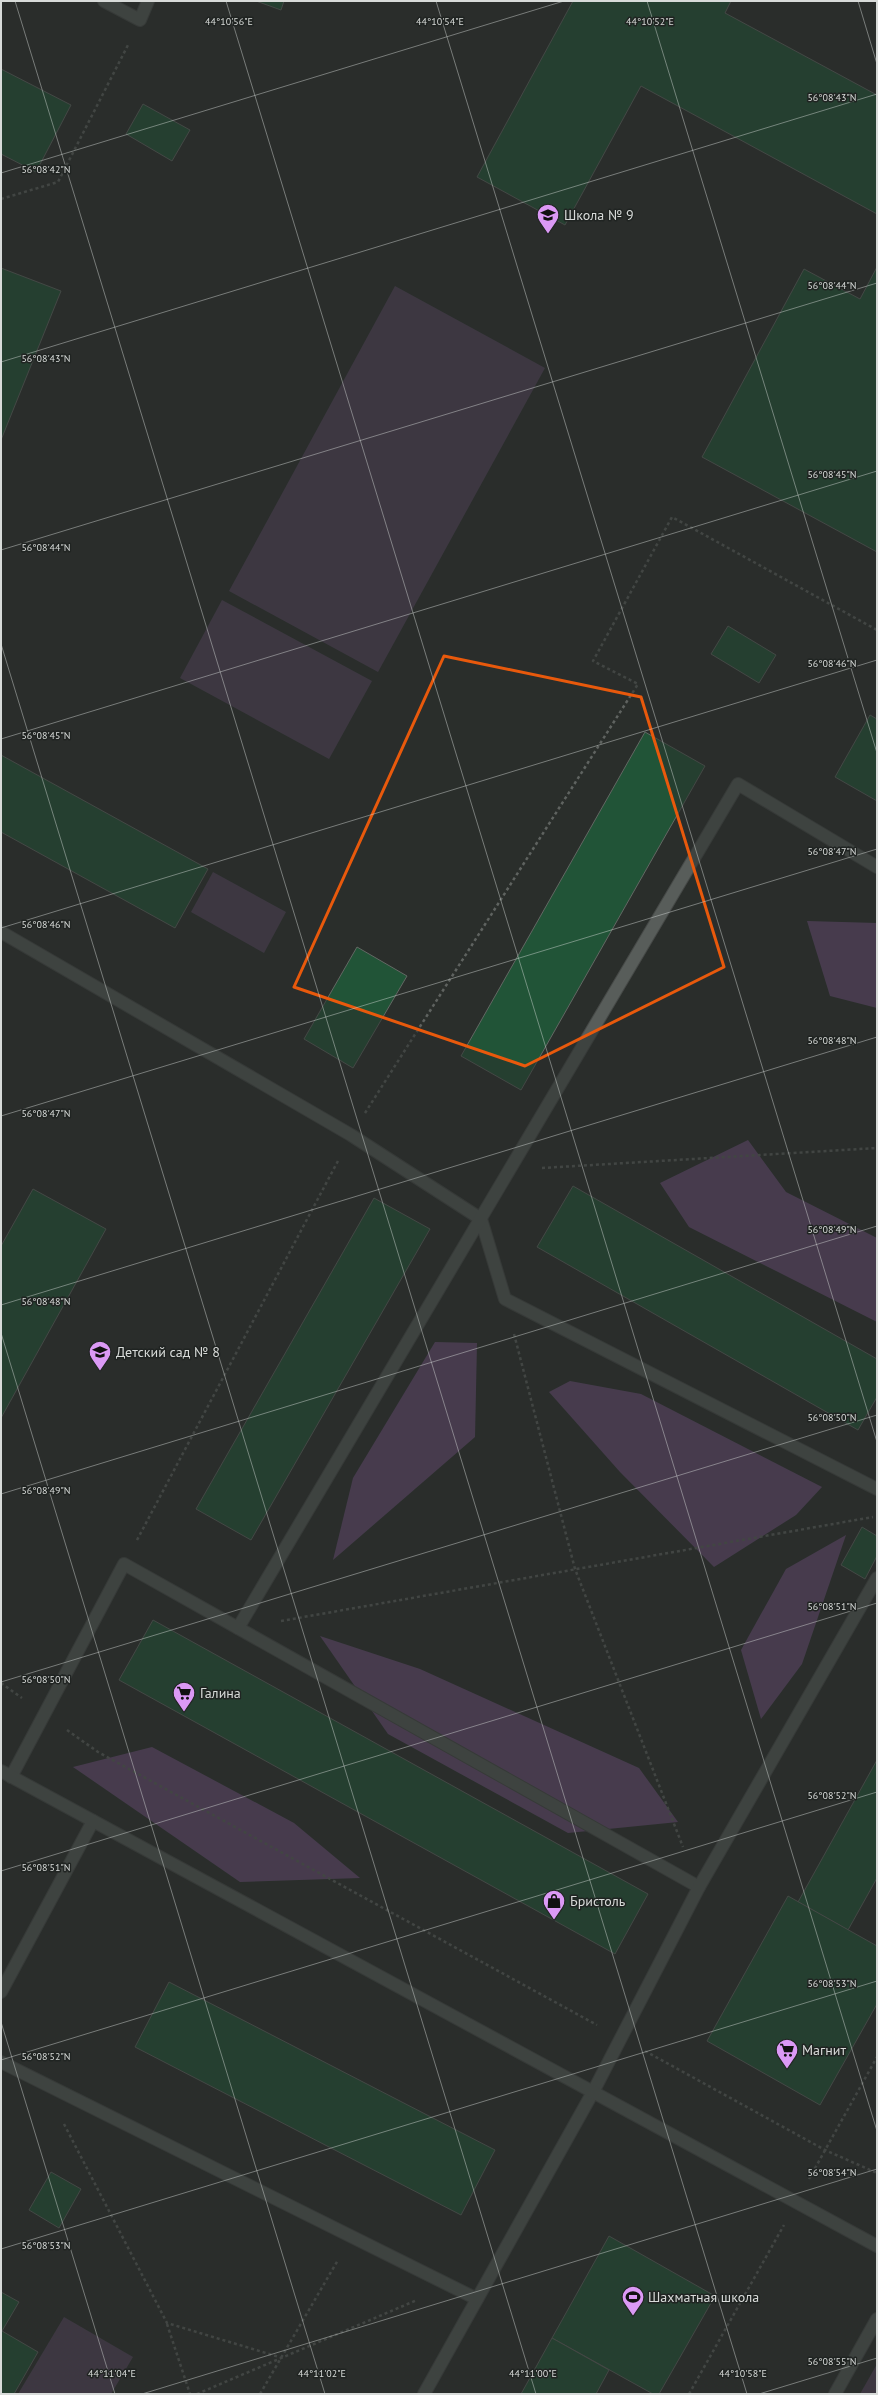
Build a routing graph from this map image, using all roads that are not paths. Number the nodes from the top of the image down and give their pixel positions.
1 (104, 1) edge
2 (148, 1) edge
3 (877, 867) edge
4 (1, 932) edge
5 (481, 1219) junction
6 (877, 1489) edge
7 (877, 1578) edge
8 (238, 1628) junction
9 (6, 1774) edge
10 (93, 1821) junction
11 (699, 1887) junction
12 (1, 1992) edge
13 (1, 2062) edge
14 (593, 2092) junction
15 (877, 2246) edge
16 (477, 2300) junction
17 (877, 2319) edge
18 (424, 2394) edge
19 (835, 2394) edge

1 - 2 street
3 - 5 street
4 - 5 street
5 - 6 street
5 - 8 street
7 - 11 street
8 - 9 street
8 - 11 street
9 - 10 street
10 - 12 street
10 - 14 street
11 - 14 street
13 - 16 street
14 - 15 street
14 - 16 street
16 - 18 street
17 - 19 street

